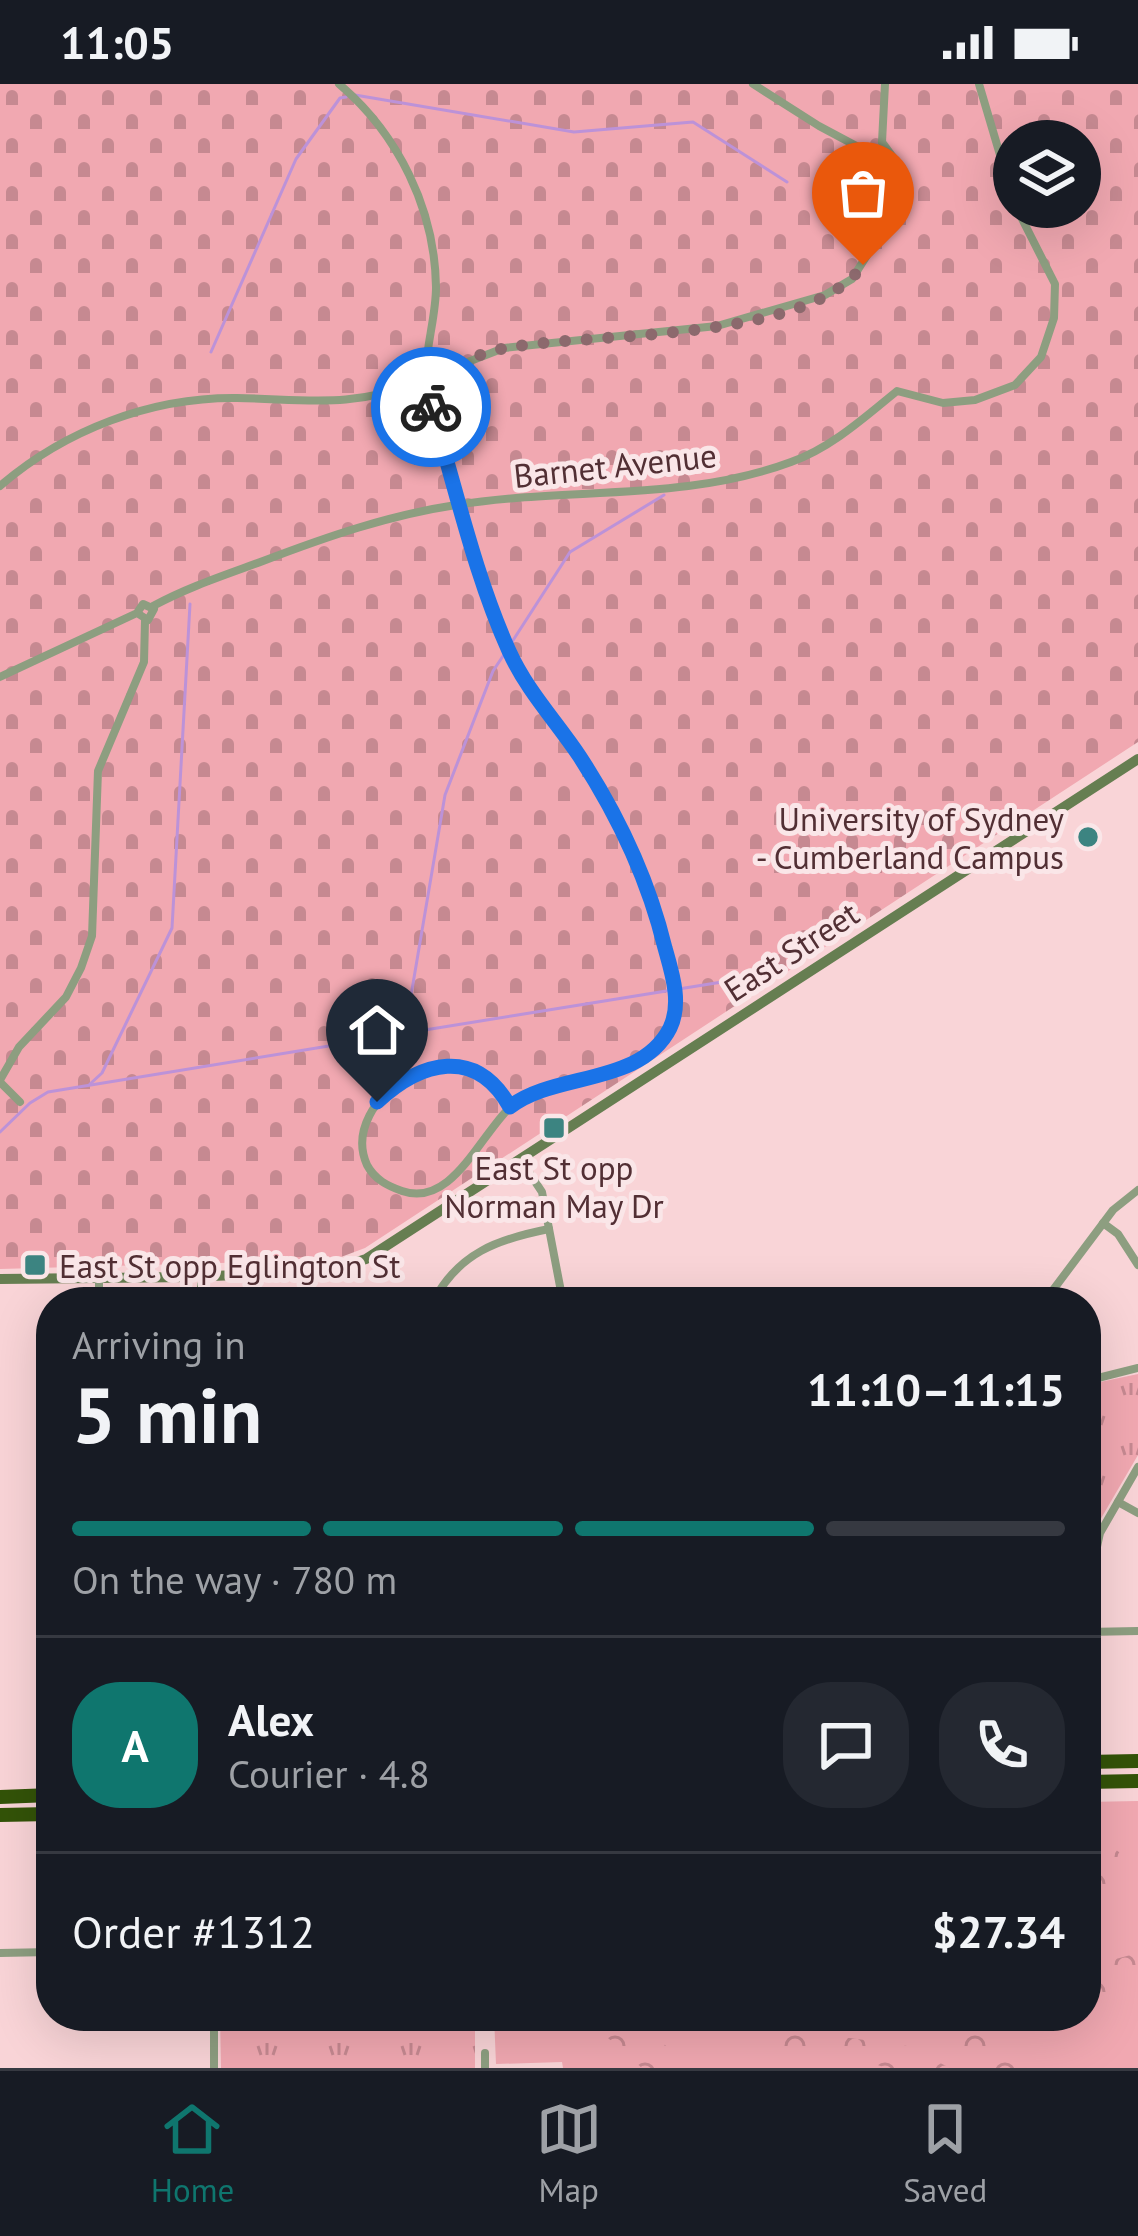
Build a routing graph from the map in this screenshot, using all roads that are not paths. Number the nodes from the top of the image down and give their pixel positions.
1 (753, 84) edge
2 (885, 84) edge
3 (979, 84) edge
4 (343, 87) edge
5 (993, 131) edge
6 (883, 142) junction
7 (864, 149) junction
8 (882, 171) junction
9 (1027, 228) edge
10 (430, 372) junction
11 (422, 385) junction
12 (0, 486) edge
13 (461, 504) junction
14 (141, 616) junction
15 (0, 677) edge
16 (1138, 759) edge
17 (0, 1081) edge
18 (20, 1102) dead end
19 (510, 1107) junction
20 (520, 1160) junction
21 (1138, 1190) edge
22 (1103, 1223) junction
23 (549, 1228) junction
24 (1138, 1264) edge
25 (99, 1277) junction
26 (0, 1279) edge
27 (201, 1279) junction
28 (99, 1287) edge
29 (201, 1287) edge
30 (440, 1287) edge
31 (560, 1287) edge
32 (1055, 1287) edge
33 (1138, 1368) edge
34 (1101, 1377) edge
35 (1138, 1467) edge
36 (1118, 1502) junction
37 (1138, 1513) edge
38 (1101, 1534) edge
39 (1138, 1631) edge
40 (1101, 1632) edge
41 (1138, 1761) edge
42 (1101, 1762) edge
43 (1138, 1780) edge
44 (1101, 1782) edge
45 (0, 1796) edge
46 (36, 1796) edge
47 (36, 1814) edge
48 (0, 1815) edge
49 (36, 1952) edge
50 (0, 1953) edge
51 (214, 2031) edge
52 (484, 2053) dead end
53 (214, 2068) edge
54 (485, 2068) edge

1 - 7 street
2 - 6 street
3 - 5 street, Barnet Avenue
4 - 10 street
6 - 7 street
6 - 8 street
7 - 8 street
8 - 10 street
9 - 13 street, Barnet Avenue
10 - 11 street
10 - 11 street
11 - 12 street
11 - 13 street
13 - 14 street, Barnet Avenue
13 - 19 street
14 - 15 street, Barnet Avenue
14 - 17 street
16 - 20 main road, East Street
17 - 18 street
19 - 19 street
20 - 23 street
20 - 27 main road, East Street
21 - 22 street
22 - 24 street
22 - 32 street
23 - 30 street
23 - 31 street
25 - 26 main road, East Street
25 - 27 main road, East Street
25 - 28 street
27 - 29 main road
33 - 34 street
35 - 36 street
36 - 37 street
36 - 38 street
39 - 40 street
41 - 42 highway
43 - 44 highway
45 - 46 highway
47 - 48 highway
49 - 50 street
51 - 53 street
52 - 54 street

